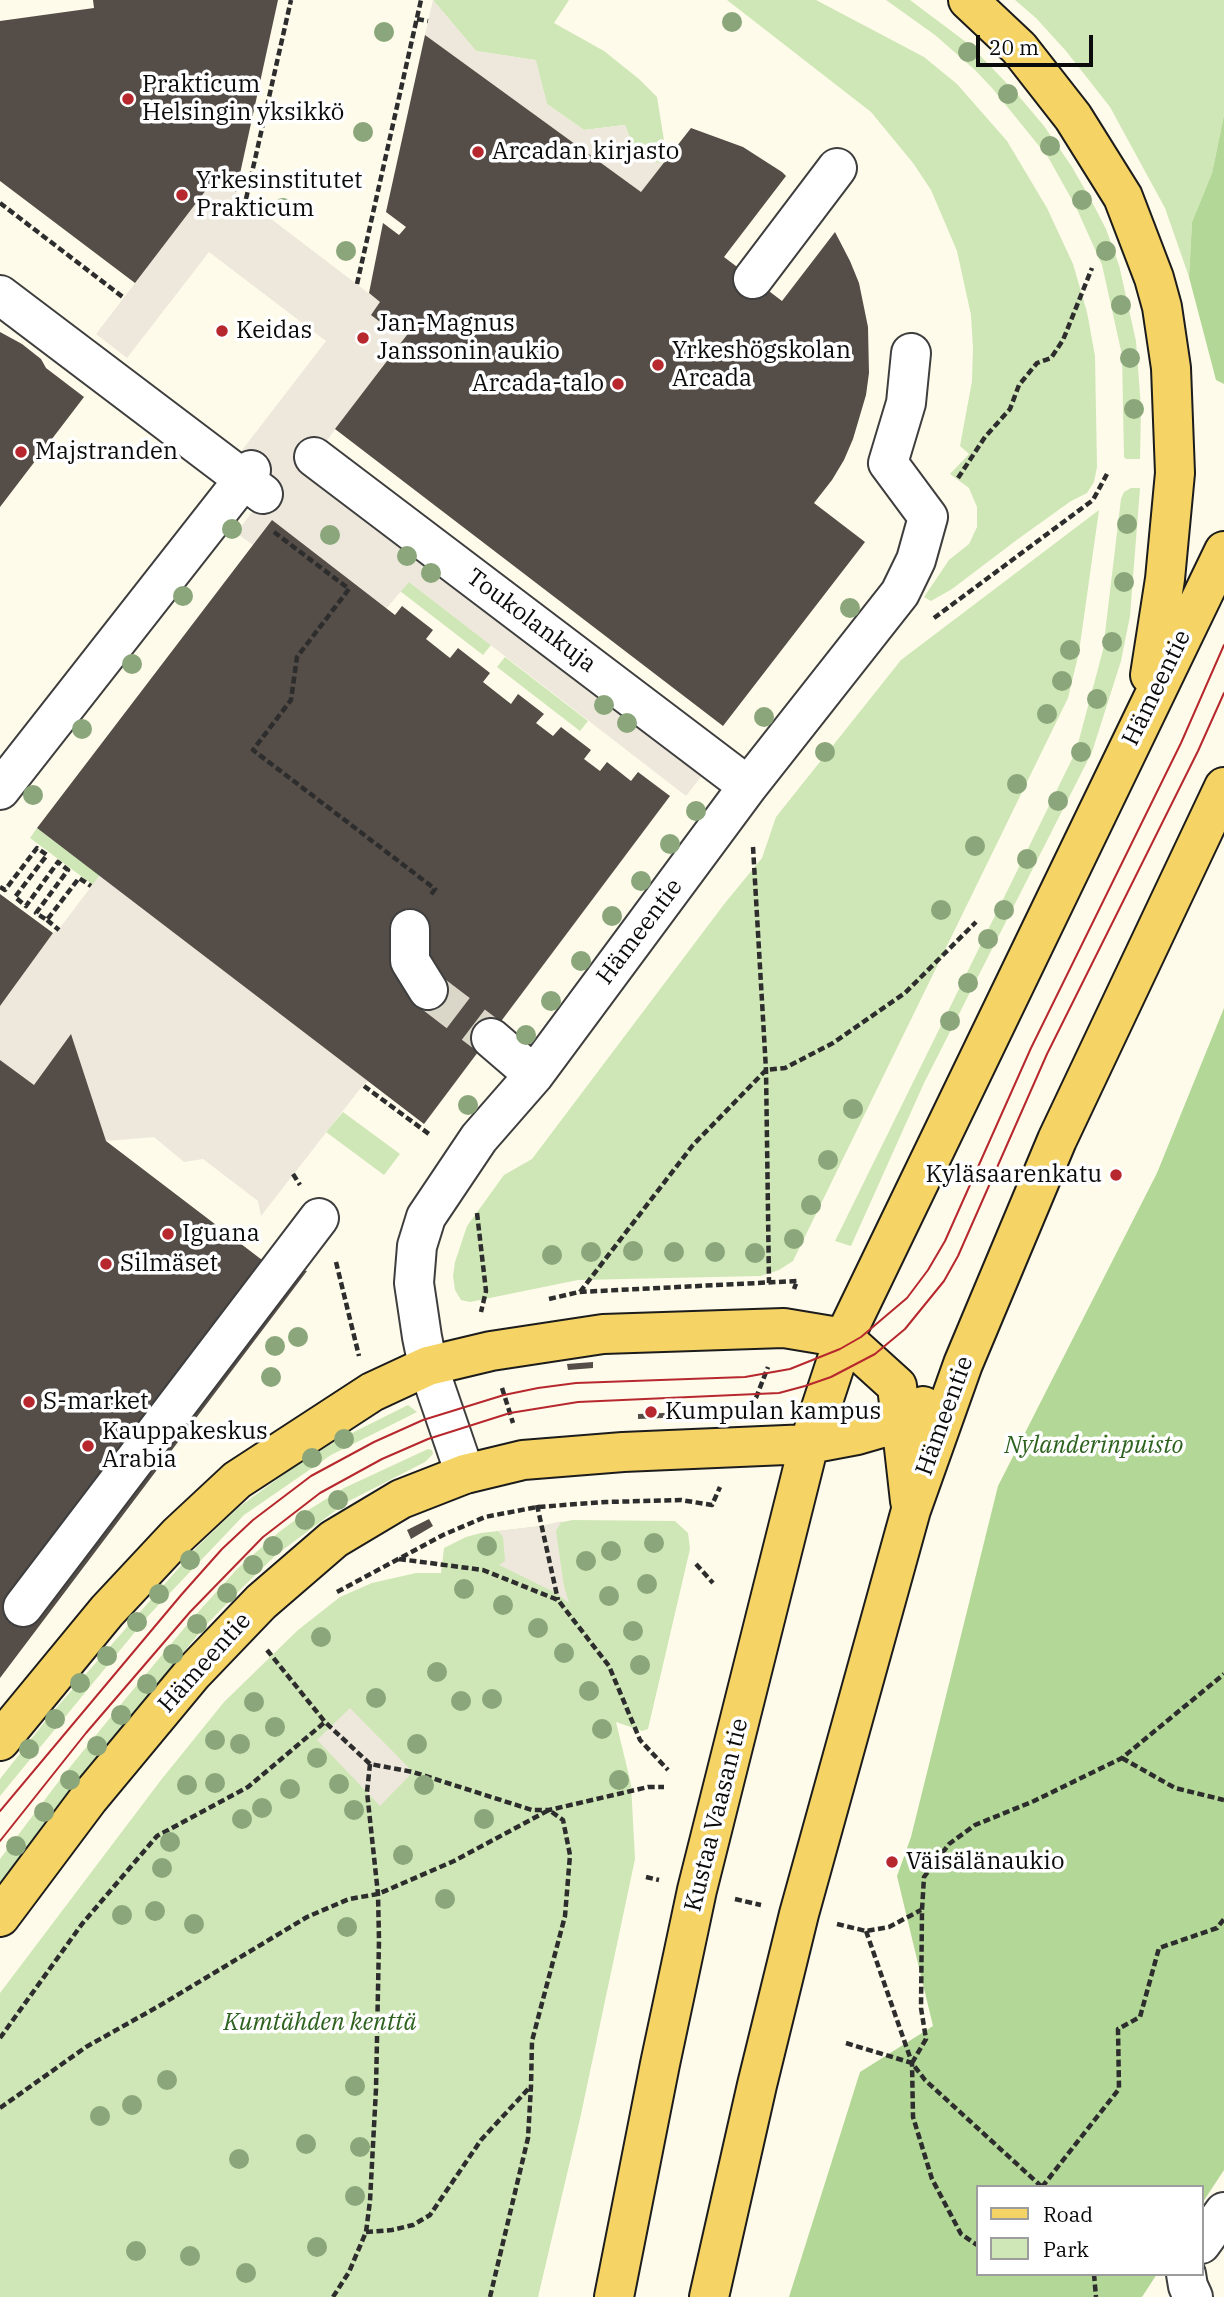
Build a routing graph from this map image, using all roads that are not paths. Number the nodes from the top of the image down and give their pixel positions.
1 (968, 0) edge
2 (837, 168) dead end
3 (753, 279) dead end
4 (0, 295) edge
5 (911, 353) dead end
6 (314, 457) dead end
7 (1224, 551) edge
8 (1143, 715) junction
9 (748, 786) junction
10 (0, 790) edge
11 (1223, 792) edge
12 (410, 929) road end
13 (428, 990) tunnel mouth
14 (491, 1038) tunnel mouth
15 (534, 1074) junction
16 (319, 1218) dead end
17 (844, 1338) junction
18 (963, 1364) junction
19 (428, 1366) junction
20 (902, 1422) junction
21 (809, 1444) junction
22 (465, 1474) junction
23 (911, 1510) junction
24 (23, 1607) dead end
25 (0, 1741) edge
26 (0, 1917) edge
27 (1224, 2212) edge
28 (1203, 2241) edge
29 (1186, 2276) edge
30 (614, 2297) edge
31 (709, 2297) edge
32 (1193, 2297) edge

1 - 8 main road
2 - 3 street
4 - 10 street
5 - 9 street, Hämeentie
6 - 9 street, Toukolankuja
7 - 8 main road, Hämeentie
8 - 17 main road, Hämeentie
9 - 15 street, Hämeentie
11 - 18 main road, Hämeentie
12 - 13 street
14 - 15 street
15 - 19 street, Hämeentie
16 - 24 street
17 - 19 main road
17 - 20 main road
17 - 21 main road, Kustaa Vaasan tie
18 - 20 main road
18 - 23 main road, Hämeentie
19 - 22 street, Hämeentie
19 - 25 main road
20 - 21 main road, Hämeentie
20 - 23 main road
21 - 22 main road, Hämeentie
21 - 30 main road, Kustaa Vaasan tie
22 - 26 main road, Hämeentie
23 - 31 main road
27 - 28 street
29 - 32 street

